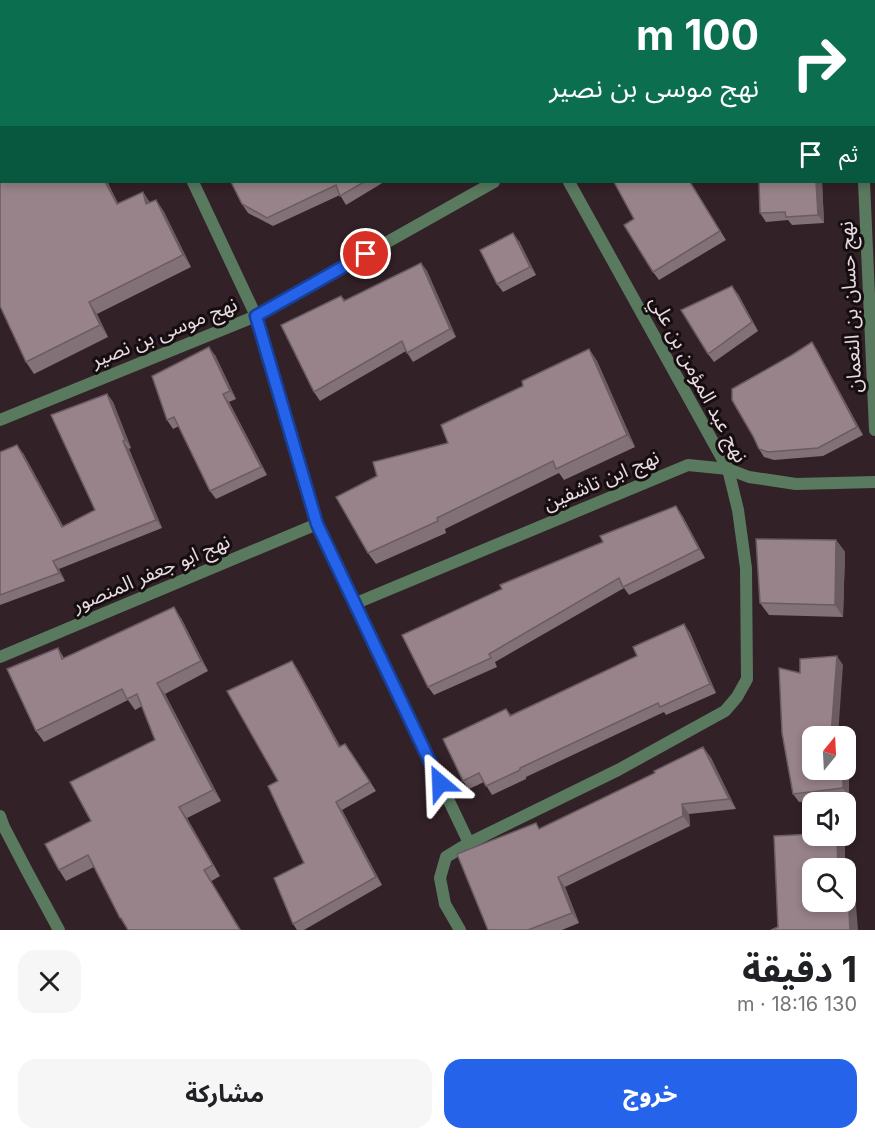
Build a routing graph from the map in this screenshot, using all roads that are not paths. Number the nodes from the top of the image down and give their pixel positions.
1 (193, 183) edge
2 (492, 183) edge
3 (570, 183) edge
4 (864, 183) edge
5 (256, 316) junction
6 (0, 420) edge
7 (875, 430) edge
8 (728, 469) junction
9 (875, 482) edge
10 (317, 524) junction
11 (354, 604) junction
12 (0, 657) edge
13 (0, 816) edge
14 (469, 843) junction
15 (59, 930) edge
16 (460, 930) edge

1 - 5 street
2 - 5 street, نهج موسى بن نصير
3 - 8 street, نهج عبد المؤمن بن علي
4 - 7 street, نهج حسان بن النعمان
5 - 6 street, نهج موسى بن نصير
5 - 10 street
8 - 9 street, نهج ابن تاشفين
8 - 11 street, نهج ابن تاشفين
8 - 14 street, نهج عبد المؤمن بن علي
10 - 11 street
10 - 12 street, نهج ابو جعفر المنصور
11 - 14 street
13 - 15 street
14 - 16 street, نهج عبد المؤمن بن علي

